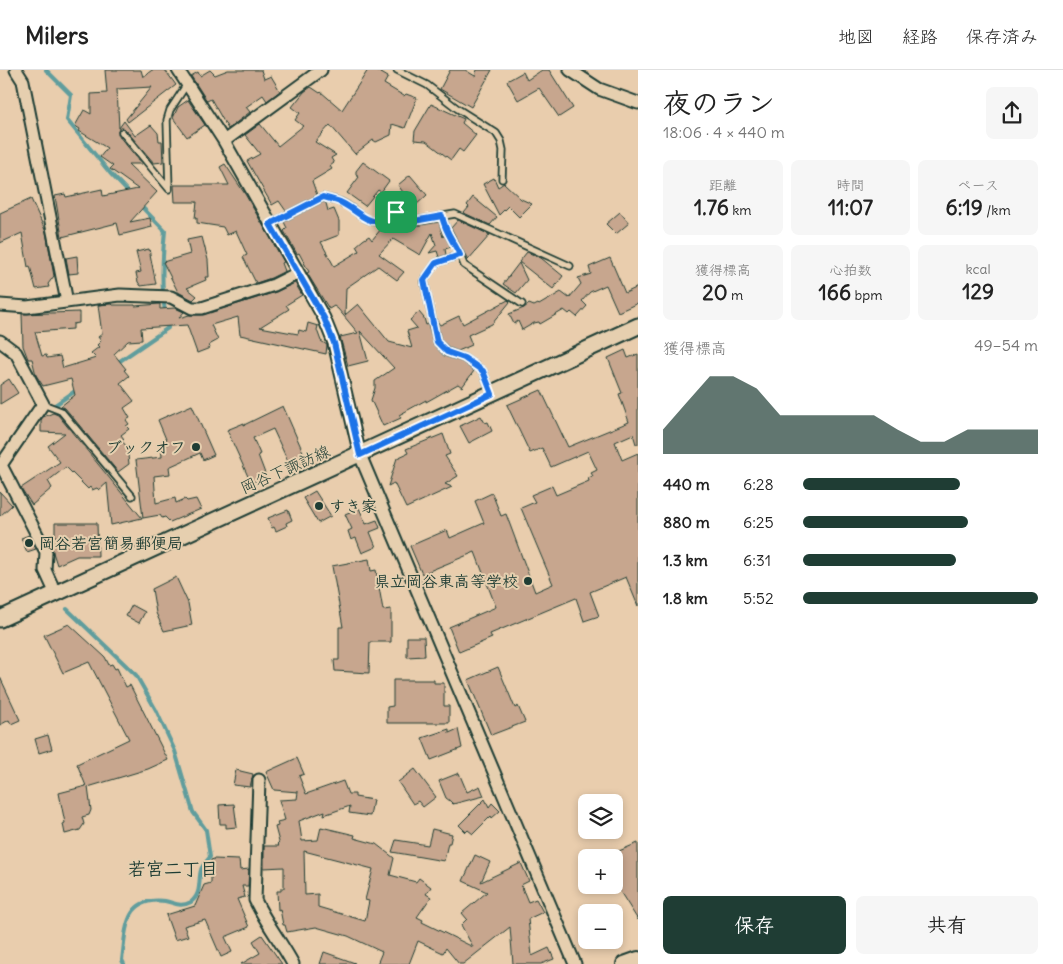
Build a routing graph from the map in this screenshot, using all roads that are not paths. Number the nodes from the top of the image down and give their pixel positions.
1 (16, 70) edge
2 (178, 70) edge
3 (321, 70) edge
4 (397, 70) edge
5 (570, 70) edge
6 (187, 83) junction
7 (638, 103) edge
8 (122, 132) dead end
9 (224, 141) junction
10 (502, 179) dead end
11 (442, 216) junction
12 (270, 224) junction
13 (460, 255) junction
14 (570, 266) dead end
15 (298, 274) junction
16 (67, 302) junction
17 (522, 304) dead end
18 (0, 305) edge
19 (638, 326) edge
20 (0, 341) edge
21 (492, 394) junction
22 (44, 404) junction
23 (360, 455) junction
24 (132, 496) dead end
25 (56, 594) junction
26 (0, 619) edge
27 (260, 780) dead end
28 (638, 959) edge
29 (293, 964) edge
30 (575, 964) edge
31 (624, 964) edge

1 - 16 street
2 - 6 street
3 - 9 street
4 - 10 lane
5 - 7 street
6 - 8 lane
6 - 9 street
9 - 12 street
11 - 12 lane
11 - 13 lane
11 - 14 lane
12 - 15 street
13 - 17 lane
13 - 21 lane
15 - 16 street
15 - 23 street
16 - 18 street
19 - 21 main road, 岡谷下諏訪線
20 - 22 street
21 - 23 main road, 岡谷下諏訪線
22 - 24 lane
22 - 25 street
23 - 25 main road, 岡谷下諏訪線
23 - 30 street
25 - 26 main road, 岡谷下諏訪線
27 - 29 street
28 - 31 street

